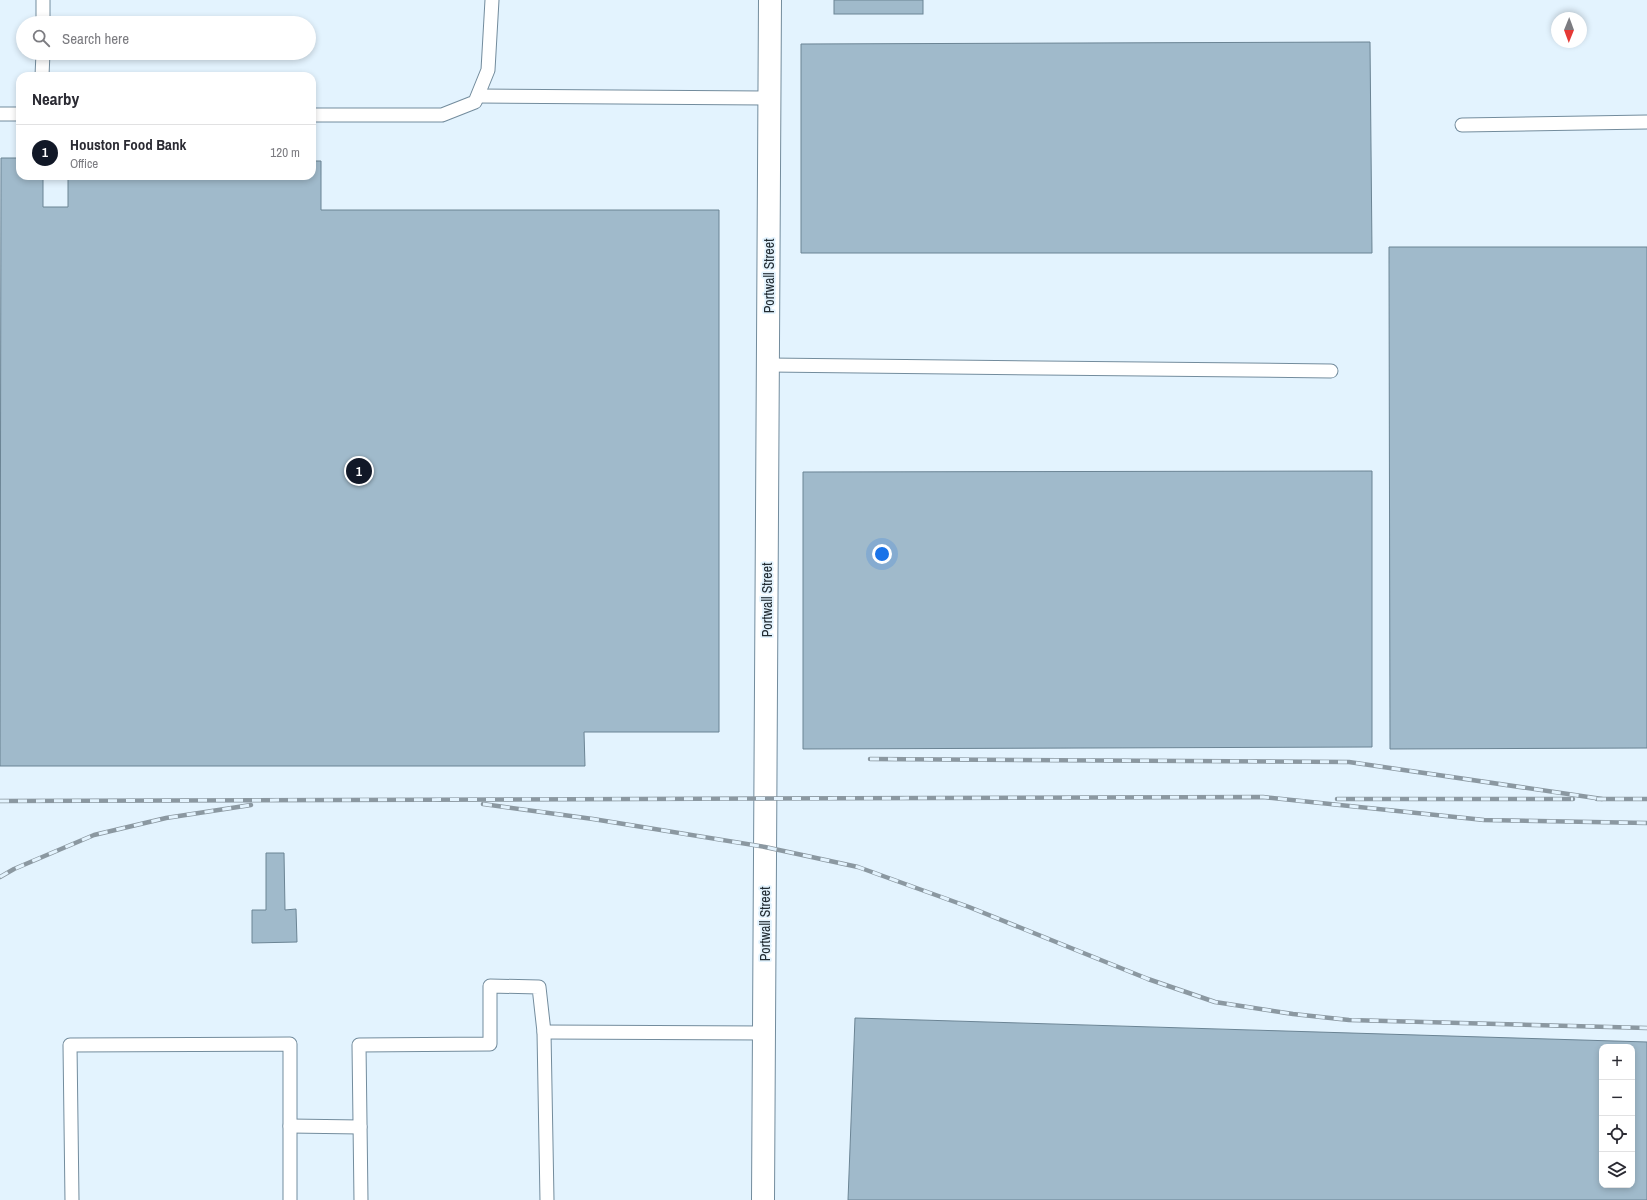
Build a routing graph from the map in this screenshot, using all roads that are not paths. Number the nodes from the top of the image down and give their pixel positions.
1 (43, 0) edge
2 (492, 0) edge
3 (770, 0) edge
4 (43, 16) edge
5 (43, 60) edge
6 (42, 72) edge
7 (478, 96) junction
8 (770, 98) junction
9 (0, 114) edge
10 (16, 114) edge
11 (316, 114) edge
12 (1647, 122) edge
13 (1462, 126) dead end
14 (769, 365) junction
15 (1331, 371) dead end
16 (544, 1032) junction
17 (764, 1033) junction
18 (290, 1126) junction
19 (360, 1127) junction
20 (72, 1200) edge
21 (290, 1200) edge
22 (361, 1200) edge
23 (547, 1200) edge
24 (763, 1200) edge

1 - 4 lane
2 - 7 lane
3 - 8 street, Portwall Street
5 - 6 lane
7 - 8 lane
7 - 11 lane
8 - 14 street, Portwall Street
9 - 10 lane
12 - 13 lane
14 - 15 lane
14 - 17 street, Portwall Street
16 - 17 lane
16 - 19 lane
16 - 23 lane
17 - 24 street, Portwall Street
18 - 19 lane
18 - 20 lane
18 - 21 lane
19 - 22 lane

